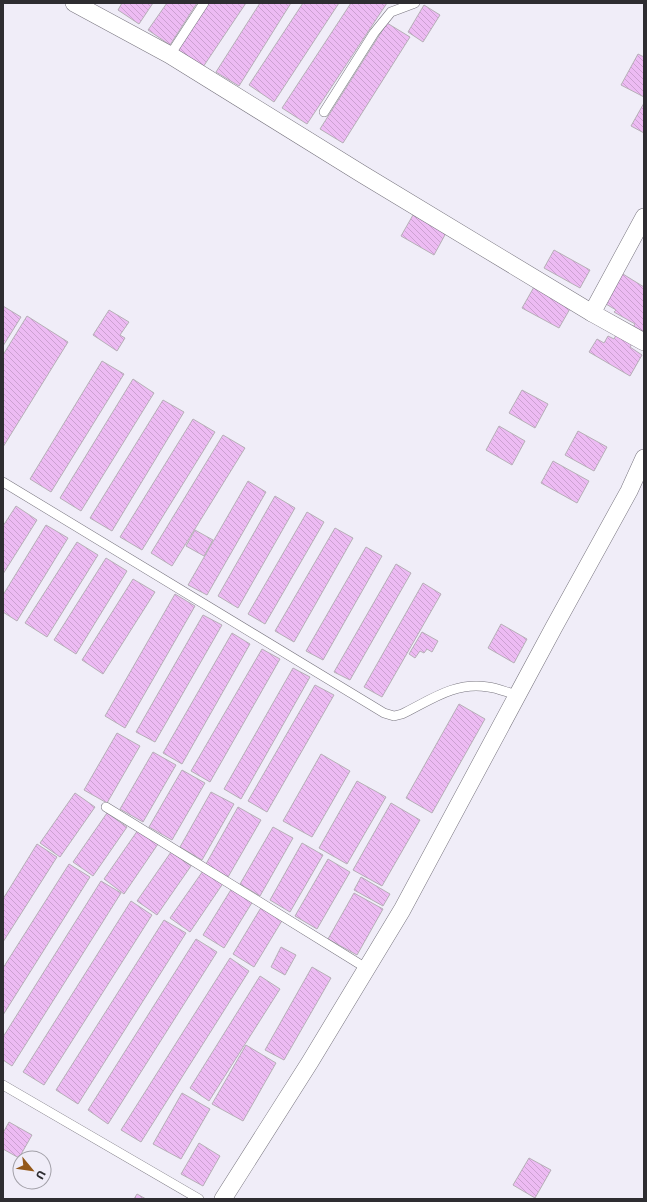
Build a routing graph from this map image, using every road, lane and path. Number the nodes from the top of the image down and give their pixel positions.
1 (74, 3) edge
2 (204, 3) edge
3 (415, 3) edge
4 (170, 55) junction
5 (324, 112) dead end
6 (644, 217) edge
7 (592, 314) junction
8 (644, 342) edge
9 (644, 458) edge
10 (3, 482) edge
11 (517, 696) junction
12 (106, 807) dead end
13 (366, 968) junction
14 (3, 1085) edge
15 (200, 1199) edge
16 (223, 1199) edge

1 - 4 street
2 - 4 lane
3 - 5 lane
4 - 7 street
6 - 7 street
7 - 8 street
9 - 11 street
10 - 11 lane
11 - 13 street
12 - 13 lane
13 - 16 street
14 - 15 lane

